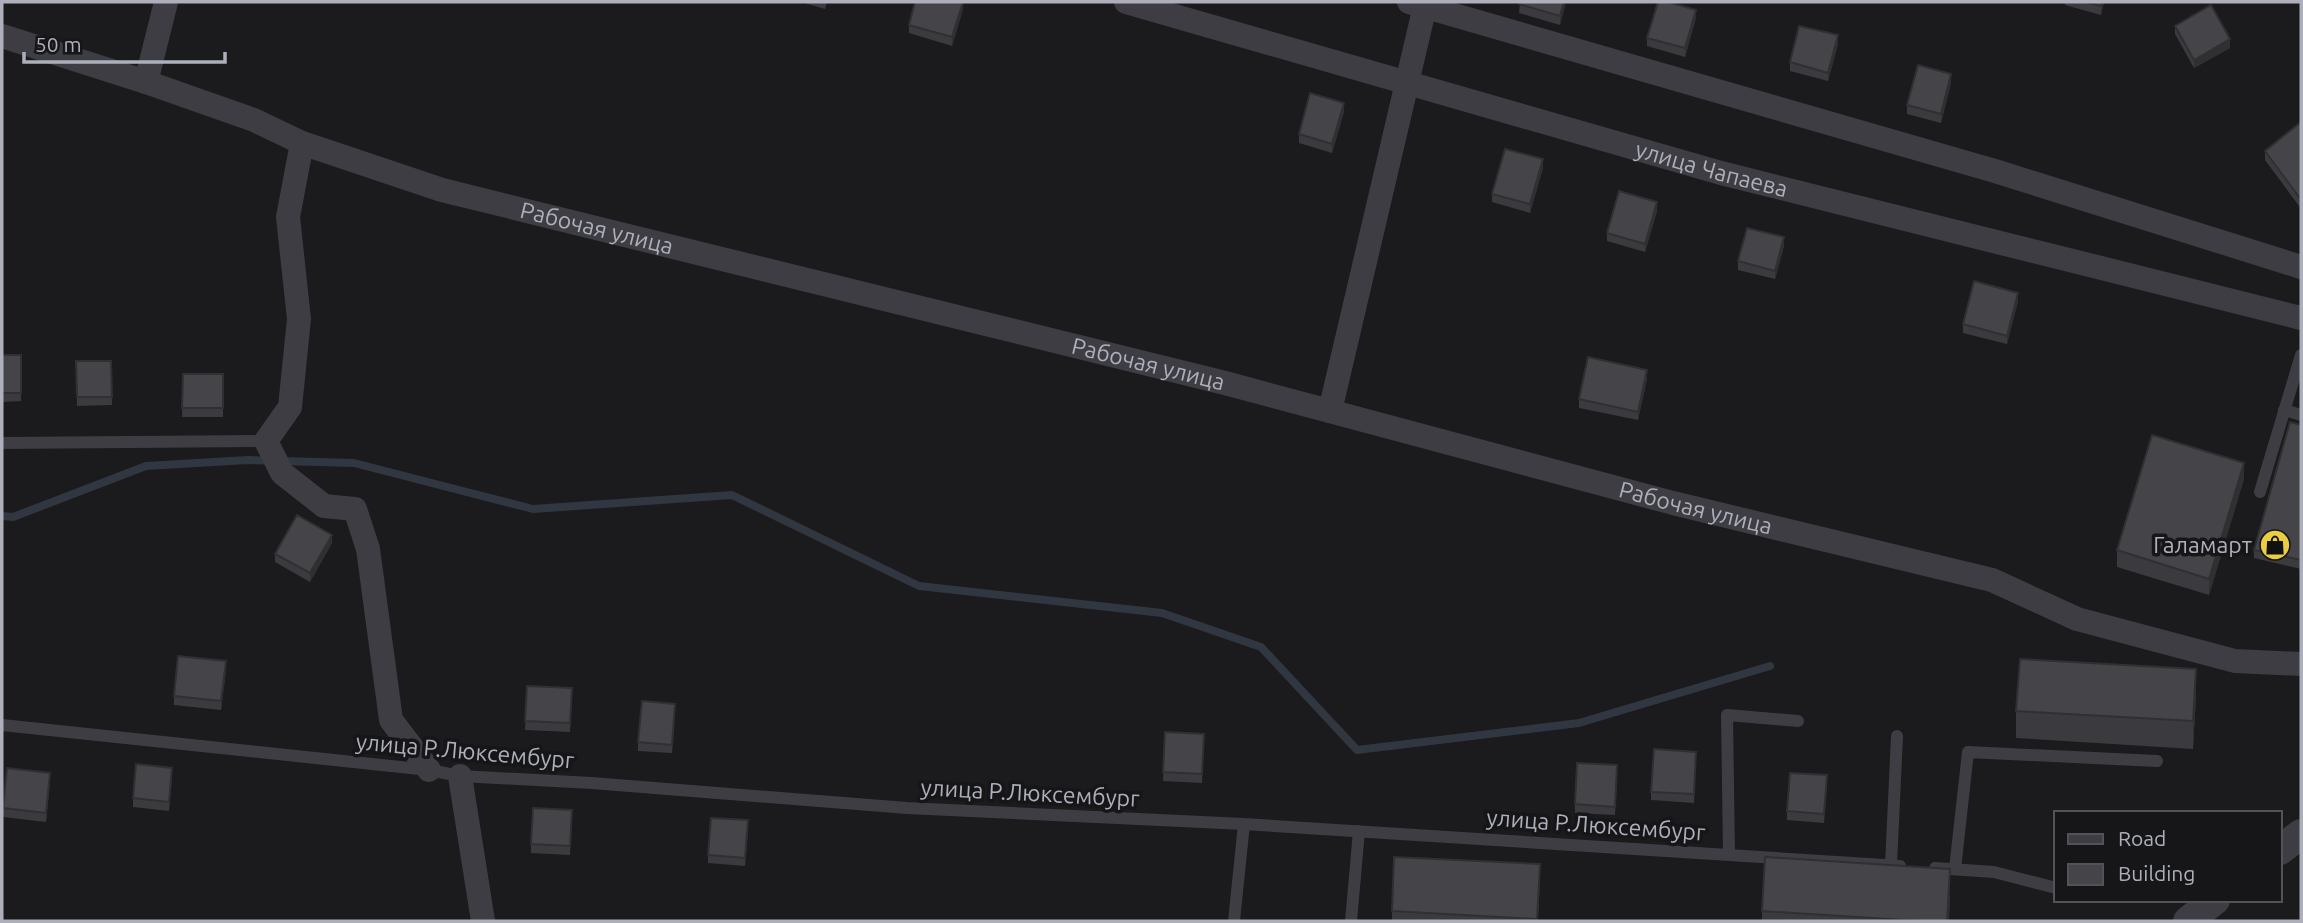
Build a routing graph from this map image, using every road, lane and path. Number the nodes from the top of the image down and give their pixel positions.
1 (166, 2) edge
2 (1126, 2) edge
3 (1417, 4) edge
4 (2, 36) edge
5 (146, 82) junction
6 (1408, 83) junction
7 (302, 143) junction
8 (2301, 267) edge
9 (2301, 318) edge
10 (2301, 355) edge
11 (2298, 378) edge
12 (2284, 410) junction
13 (1330, 411) junction
14 (2301, 415) edge
15 (266, 440) junction
16 (2, 443) edge
17 (2260, 492) dead end
18 (2301, 664) edge
19 (1798, 721) dead end
20 (2, 725) edge
21 (1897, 736) dead end
22 (2157, 761) edge
23 (429, 770) junction
24 (460, 776) junction
25 (1244, 824) junction
26 (1359, 831) junction
27 (2301, 834) edge
28 (2282, 848) edge
29 (1729, 854) junction
30 (1891, 865) junction
31 (1955, 869) junction
32 (2054, 887) edge
33 (2212, 902) edge
34 (483, 921) edge
35 (1234, 921) edge
36 (1351, 921) edge
37 (2188, 921) edge

1 - 5 street
2 - 6 street, улица Чапаева
3 - 6 street
3 - 8 street
4 - 5 street, Рабочая улица
5 - 7 street, Рабочая улица
6 - 9 street, улица Чапаева
6 - 13 street
7 - 13 street, Рабочая улица
7 - 15 street
10 - 11 lane
11 - 12 lane
12 - 14 lane
12 - 17 lane
13 - 18 street, Рабочая улица
15 - 16 lane
15 - 23 street
19 - 29 lane
20 - 23 lane, улица Р.Люксембург
21 - 30 lane
22 - 31 lane
23 - 24 lane, улица Р.Люксембург
24 - 25 lane, улица Р.Люксембург
24 - 34 street
25 - 26 lane, улица Р.Люксембург
25 - 35 lane
26 - 29 lane, улица Р.Люксембург
26 - 36 lane
27 - 28 street
29 - 30 lane, улица Р.Люксембург
30 - 31 lane, улица Р.Люксембург
31 - 32 lane, улица Р.Люксембург
33 - 37 street

